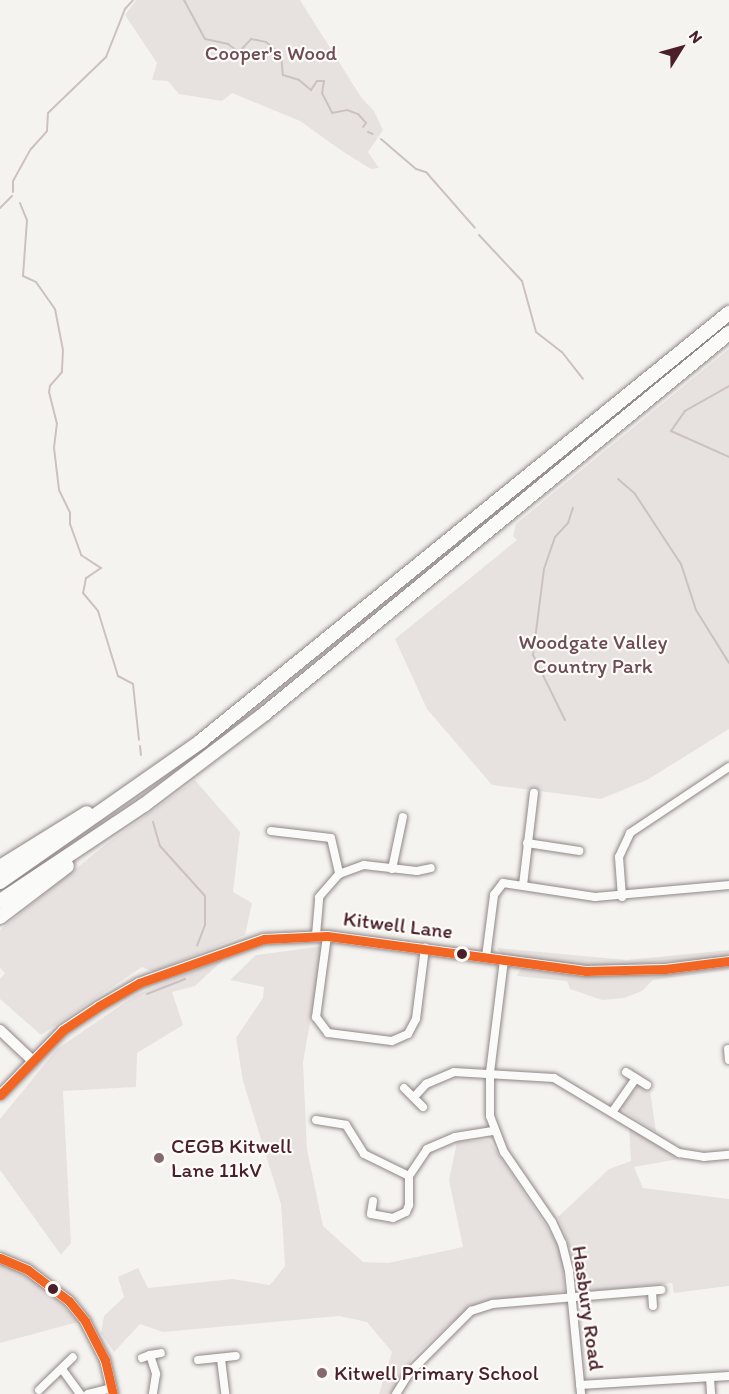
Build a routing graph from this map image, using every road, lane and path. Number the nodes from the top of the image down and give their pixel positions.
1 (729, 313) edge
2 (729, 333) edge
3 (183, 753) junction
4 (729, 767) edge
5 (534, 793) dead end
6 (144, 805) junction
7 (403, 817) dead end
8 (271, 831) dead end
9 (527, 843) junction
10 (579, 851) dead end
11 (0, 867) edge
12 (431, 868) dead end
13 (392, 870) junction
14 (339, 873) junction
15 (0, 882) edge
16 (523, 885) junction
17 (729, 885) edge
18 (622, 897) junction
19 (0, 901) edge
20 (0, 917) edge
21 (322, 936) junction
22 (425, 948) junction
23 (486, 957) junction
24 (504, 960) junction
25 (729, 961) edge
26 (0, 1030) edge
27 (725, 1049) edge
28 (729, 1060) edge
29 (33, 1061) junction
30 (490, 1072) junction
31 (626, 1072) dead end
32 (635, 1079) junction
33 (647, 1085) dead end
34 (404, 1088) dead end
35 (0, 1095) edge
36 (414, 1096) junction
37 (423, 1107) dead end
38 (613, 1111) junction
39 (316, 1120) dead end
40 (493, 1131) junction
41 (729, 1155) edge
42 (409, 1176) junction
43 (373, 1201) dead end
44 (0, 1258) edge
45 (572, 1299) junction
46 (653, 1306) dead end
47 (161, 1353) dead end
48 (236, 1356) dead end
49 (73, 1357) dead end
50 (221, 1359) junction
51 (198, 1360) dead end
52 (62, 1369) junction
53 (729, 1376) edge
54 (710, 1378) junction
55 (580, 1385) junction
56 (39, 1390) dead end
57 (112, 1391) edge
58 (80, 1394) edge
59 (88, 1394) edge
60 (153, 1394) edge
61 (225, 1394) edge
62 (396, 1394) edge
63 (581, 1394) edge
64 (711, 1394) edge

1 - 3 highway
2 - 6 highway
3 - 11 highway
3 - 15 highway
4 - 18 street
5 - 9 street
6 - 19 highway
6 - 20 highway
7 - 13 street
8 - 14 street
9 - 10 street
9 - 16 street
12 - 13 street
13 - 14 street
14 - 21 street
16 - 18 street
16 - 23 street
17 - 18 street
21 - 22 street, Kitwell Lane
21 - 22 street
21 - 29 street, Kitwell Lane
22 - 23 street, Kitwell Lane
23 - 24 street, Kitwell Lane
24 - 25 street, Kitwell Lane
24 - 30 street, Hasbury Road
26 - 29 street
27 - 28 street
29 - 35 street, Kitwell Lane
30 - 36 street
30 - 38 street
30 - 40 street, Hasbury Road
31 - 32 street
32 - 33 street
32 - 38 street
34 - 36 street
36 - 37 street
38 - 41 street
39 - 42 street
40 - 42 street
40 - 45 street, Hasbury Road
42 - 43 street
44 - 57 street
45 - 46 street
45 - 55 street, Hasbury Road
45 - 62 street
47 - 60 street
48 - 50 street
49 - 52 street
50 - 51 street
50 - 61 street
52 - 56 street
52 - 58 street
53 - 54 street
54 - 55 street
54 - 64 street
55 - 63 street, Hasbury Road
57 - 59 street

